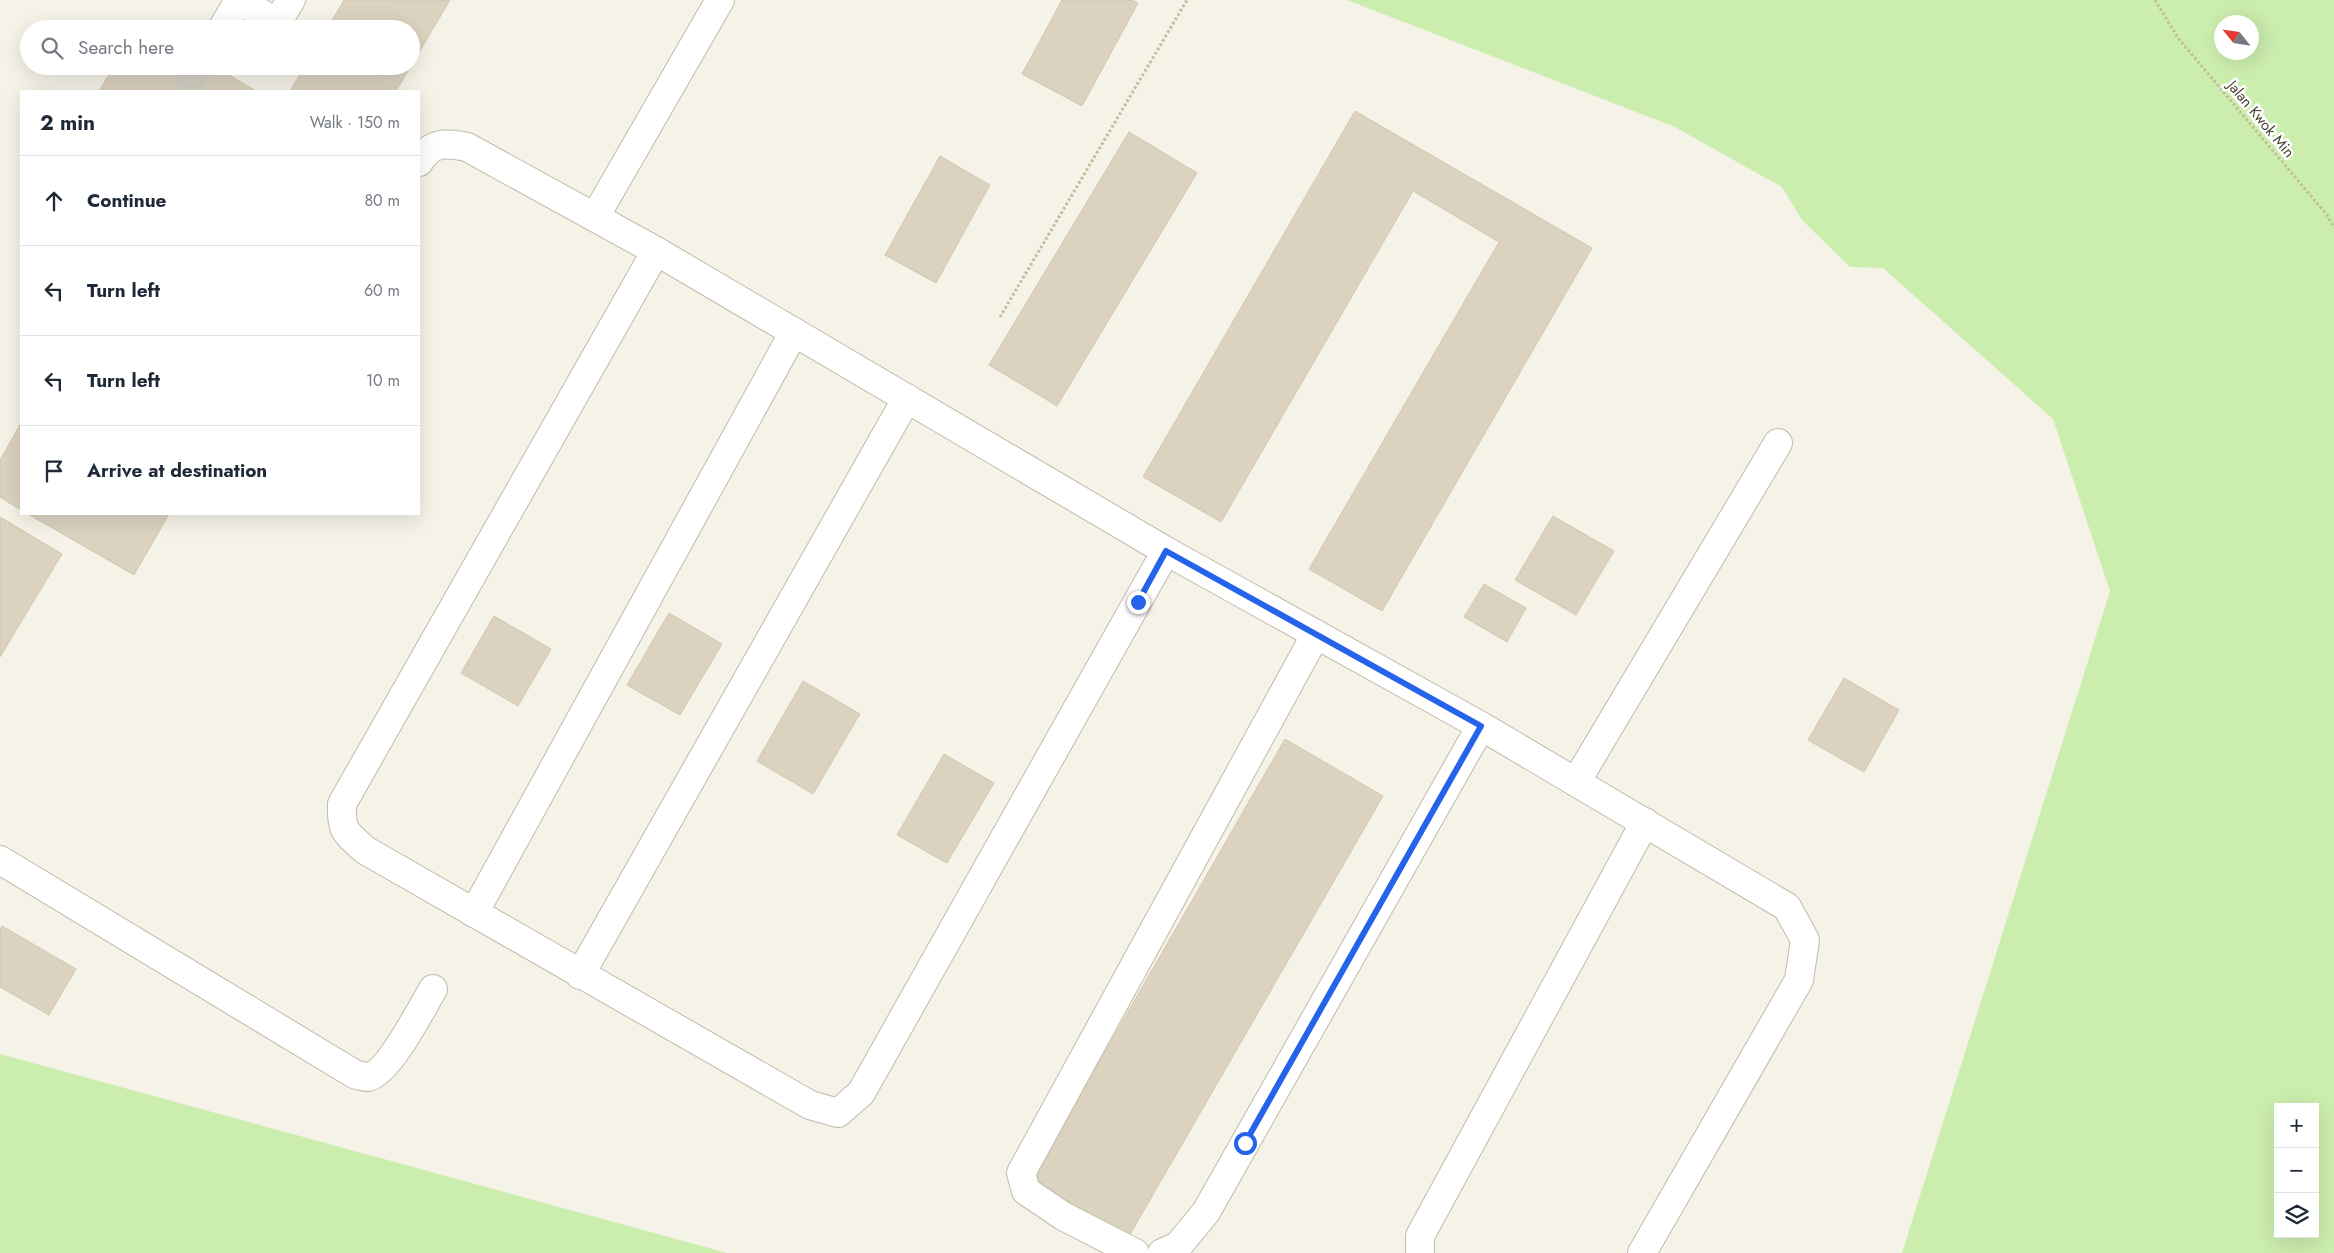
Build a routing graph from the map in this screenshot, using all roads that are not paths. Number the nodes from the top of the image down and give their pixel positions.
1 (239, 0) edge
2 (290, 0) edge
3 (720, 0) edge
4 (227, 20) edge
5 (420, 161) edge
6 (594, 217) junction
7 (656, 251) junction
8 (794, 332) junction
9 (907, 398) junction
10 (1778, 443) dead end
11 (1166, 551) junction
12 (1316, 634) junction
13 (1481, 726) junction
14 (1576, 782) junction
15 (1645, 822) junction
16 (0, 860) edge
17 (474, 913) junction
18 (580, 975) junction
19 (433, 989) dead end
20 (1135, 1253) edge
21 (1162, 1253) edge
22 (1420, 1253) edge
23 (1642, 1253) edge

1 - 2 lane
1 - 4 lane
3 - 6 lane
5 - 6 lane
6 - 7 lane
7 - 8 lane
7 - 17 lane
8 - 9 lane
8 - 17 lane
9 - 11 lane
9 - 18 lane
10 - 14 lane
11 - 12 lane
11 - 18 lane
12 - 13 lane
12 - 20 lane
13 - 14 lane
13 - 21 lane
14 - 15 lane
15 - 22 lane
15 - 23 lane
16 - 19 lane
17 - 18 lane

